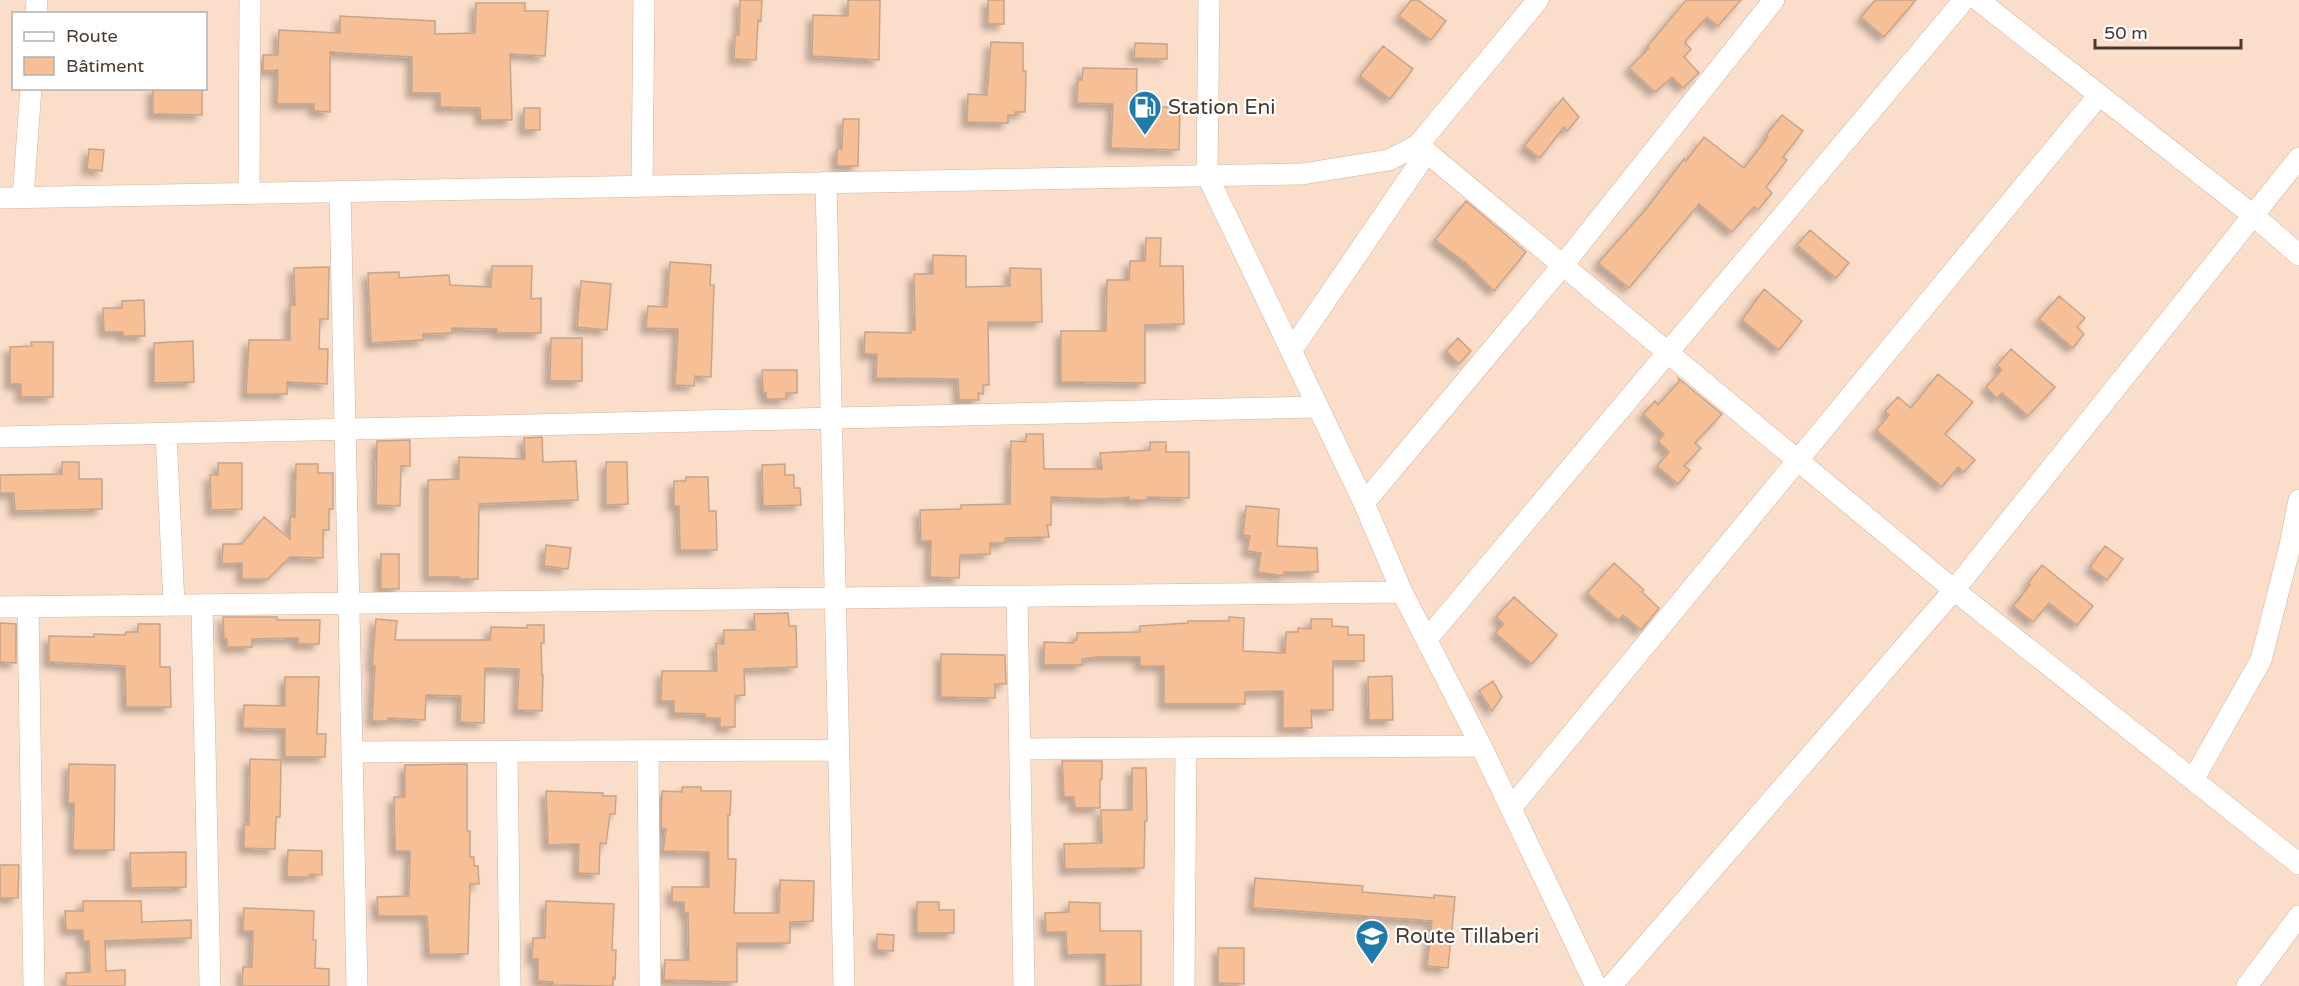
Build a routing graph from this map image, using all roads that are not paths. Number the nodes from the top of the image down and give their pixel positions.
1 (250, 0) edge
2 (644, 0) edge
3 (1209, 0) edge
4 (1538, 0) edge
5 (1774, 0) edge
6 (1964, 0) edge
7 (1978, 0) edge
8 (32, 90) edge
9 (2099, 95) junction
10 (1422, 148) junction
11 (2299, 158) edge
12 (1206, 175) junction
13 (826, 182) junction
14 (642, 186) junction
15 (340, 191) junction
16 (249, 193) junction
17 (23, 197) junction
18 (0, 198) edge
19 (2254, 216) junction
20 (2299, 255) edge
21 (1563, 265) junction
22 (1291, 351) junction
23 (1668, 352) junction
24 (1318, 407) junction
25 (831, 418) junction
26 (345, 429) junction
27 (166, 433) junction
28 (0, 437) edge
29 (1797, 460) junction
30 (2299, 500) edge
31 (1364, 503) junction
32 (1954, 590) junction
33 (1402, 592) junction
34 (1017, 596) junction
35 (835, 598) junction
36 (349, 603) junction
37 (202, 605) junction
38 (174, 606) junction
39 (0, 607) edge
40 (28, 607) junction
41 (1427, 639) junction
42 (1481, 746) junction
43 (1186, 748) junction
44 (1020, 749) junction
45 (838, 750) junction
46 (648, 751) junction
47 (352, 752) junction
48 (507, 752) junction
49 (2193, 780) junction
50 (1511, 808) junction
51 (2299, 864) edge
52 (2299, 916) edge
53 (34, 986) edge
54 (210, 986) edge
55 (357, 986) edge
56 (510, 986) edge
57 (650, 986) edge
58 (844, 986) edge
59 (1024, 986) edge
60 (1184, 986) edge
61 (1596, 986) edge
62 (1611, 986) edge
63 (2247, 986) edge

1 - 16 street
2 - 14 street
3 - 12 street
4 - 10 street
5 - 21 street
6 - 23 street
7 - 9 street
8 - 17 street
9 - 19 street
9 - 29 street
10 - 12 street
10 - 21 street
10 - 22 street
11 - 19 street
12 - 13 street
12 - 22 street
13 - 14 street
13 - 25 street
14 - 15 street
15 - 16 street
15 - 26 street
16 - 17 street
17 - 18 street
19 - 20 street
19 - 32 street
21 - 23 street
21 - 31 street
22 - 24 street
23 - 29 street
23 - 41 street
24 - 25 street
24 - 31 street
25 - 26 street
25 - 35 street
26 - 27 street
26 - 36 street
27 - 28 street
27 - 38 street
29 - 32 street
29 - 50 street
30 - 49 street
31 - 33 street
32 - 49 street
32 - 62 street
33 - 34 street
33 - 41 street
34 - 35 street
34 - 44 street
35 - 36 street
35 - 45 street
36 - 37 street
36 - 47 street
37 - 38 street
37 - 54 street
38 - 40 street
39 - 40 street
40 - 53 street
41 - 42 street
42 - 43 street
42 - 50 street
43 - 44 street
43 - 60 street
44 - 59 street
45 - 46 street
45 - 58 street
46 - 48 street
46 - 57 street
47 - 48 street
47 - 55 street
48 - 56 street
49 - 51 street
50 - 61 street
52 - 63 street

